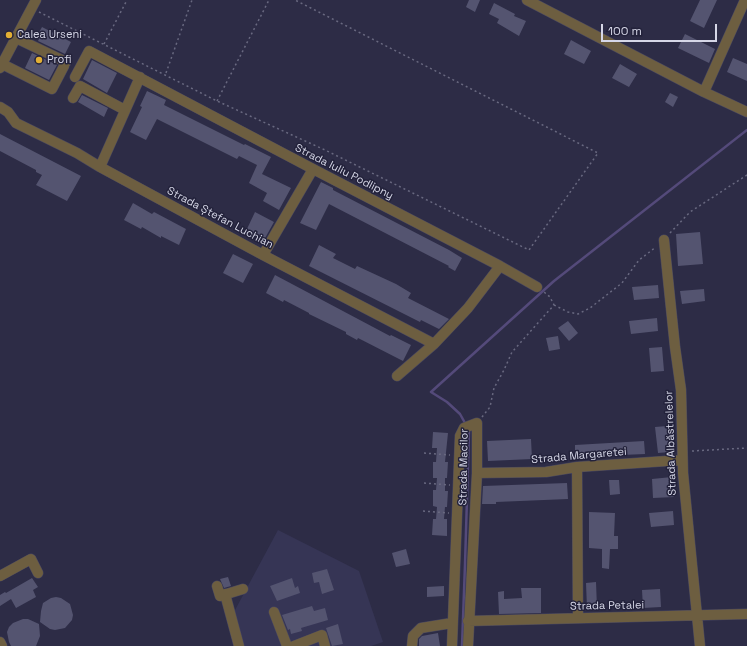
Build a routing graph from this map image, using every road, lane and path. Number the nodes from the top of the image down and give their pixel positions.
1 (127, 0) edge
2 (192, 0) edge
3 (269, 0) edge
4 (295, 0) edge
5 (527, 0) edge
6 (745, 0) edge
7 (34, 4) edge
8 (16, 38) junction
9 (104, 44) junction
10 (1, 66) edge
11 (165, 74) junction
12 (75, 77) dead end
13 (140, 77) junction
14 (704, 92) junction
15 (73, 98) dead end
16 (217, 101) junction
17 (0, 107) edge
18 (125, 110) junction
19 (747, 112) edge
20 (100, 167) junction
21 (312, 169) junction
22 (747, 175) edge
23 (664, 240) junction
24 (263, 255) junction
25 (500, 266) junction
26 (537, 287) joint
27 (554, 304) junction
28 (434, 344) junction
29 (397, 376) dead end
30 (477, 423) junction
31 (747, 448) edge
32 (424, 454) dead end
33 (459, 455) junction
34 (682, 457) junction
35 (577, 467) junction
36 (477, 473) junction
37 (424, 483) dead end
38 (458, 485) junction
39 (423, 511) dead end
40 (457, 513) junction
41 (38, 573) dead end
42 (0, 576) edge
43 (217, 586) dead end
44 (243, 589) dead end
45 (225, 594) junction
46 (274, 612) dead end
47 (747, 614) edge
48 (698, 616) junction
49 (578, 618) junction
50 (468, 621) junction
51 (452, 623) junction
52 (0, 642) edge
53 (2, 646) edge
54 (239, 646) edge
55 (287, 646) edge
56 (294, 646) edge
57 (325, 646) edge
58 (412, 646) edge
59 (452, 646) edge
60 (468, 646) edge
61 (700, 646) edge

1 - 9 path
2 - 11 path
3 - 16 path
4 - 16 path
5 - 14 street
6 - 14 street
7 - 8 street
7 - 9 path
8 - 10 street
8 - 10 street
9 - 11 path
11 - 16 path
12 - 13 street, Strada Iuliu Podlipny
13 - 18 street
13 - 21 street, Strada Iuliu Podlipny
14 - 19 street
15 - 18 street
17 - 20 street, Strada Ștefan Luchian
18 - 20 street
20 - 24 street, Strada Ștefan Luchian
21 - 24 street
21 - 25 street, Strada Iuliu Podlipny
22 - 23 path
23 - 27 path
23 - 34 street, Strada Albăstrelelor
24 - 28 street, Strada Ștefan Luchian
25 - 26 street, Strada Iuliu Podlipny
25 - 28 street
26 - 27 path
27 - 30 path
28 - 29 street
30 - 33 street, Strada Macilor
30 - 36 street, Strada Macilor
31 - 34 path
32 - 33 path
33 - 38 street, Strada Macilor
34 - 35 street, Strada Margaretei
34 - 48 street, Strada Albăstrelelor
35 - 36 street, Strada Margaretei
35 - 49 street
36 - 50 street, Strada Macilor
37 - 38 path
38 - 40 street, Strada Macilor
39 - 40 path
40 - 51 street, Strada Macilor
41 - 42 street
43 - 45 street
44 - 45 street
45 - 54 street
46 - 55 street
47 - 48 street, Strada Petalei
48 - 49 street, Strada Petalei
48 - 61 street, Strada Albăstrelelor
49 - 50 street, Strada Petalei
50 - 60 street, Strada Macilor
51 - 58 street
51 - 59 street, Strada Macilor
52 - 53 street
56 - 57 street

